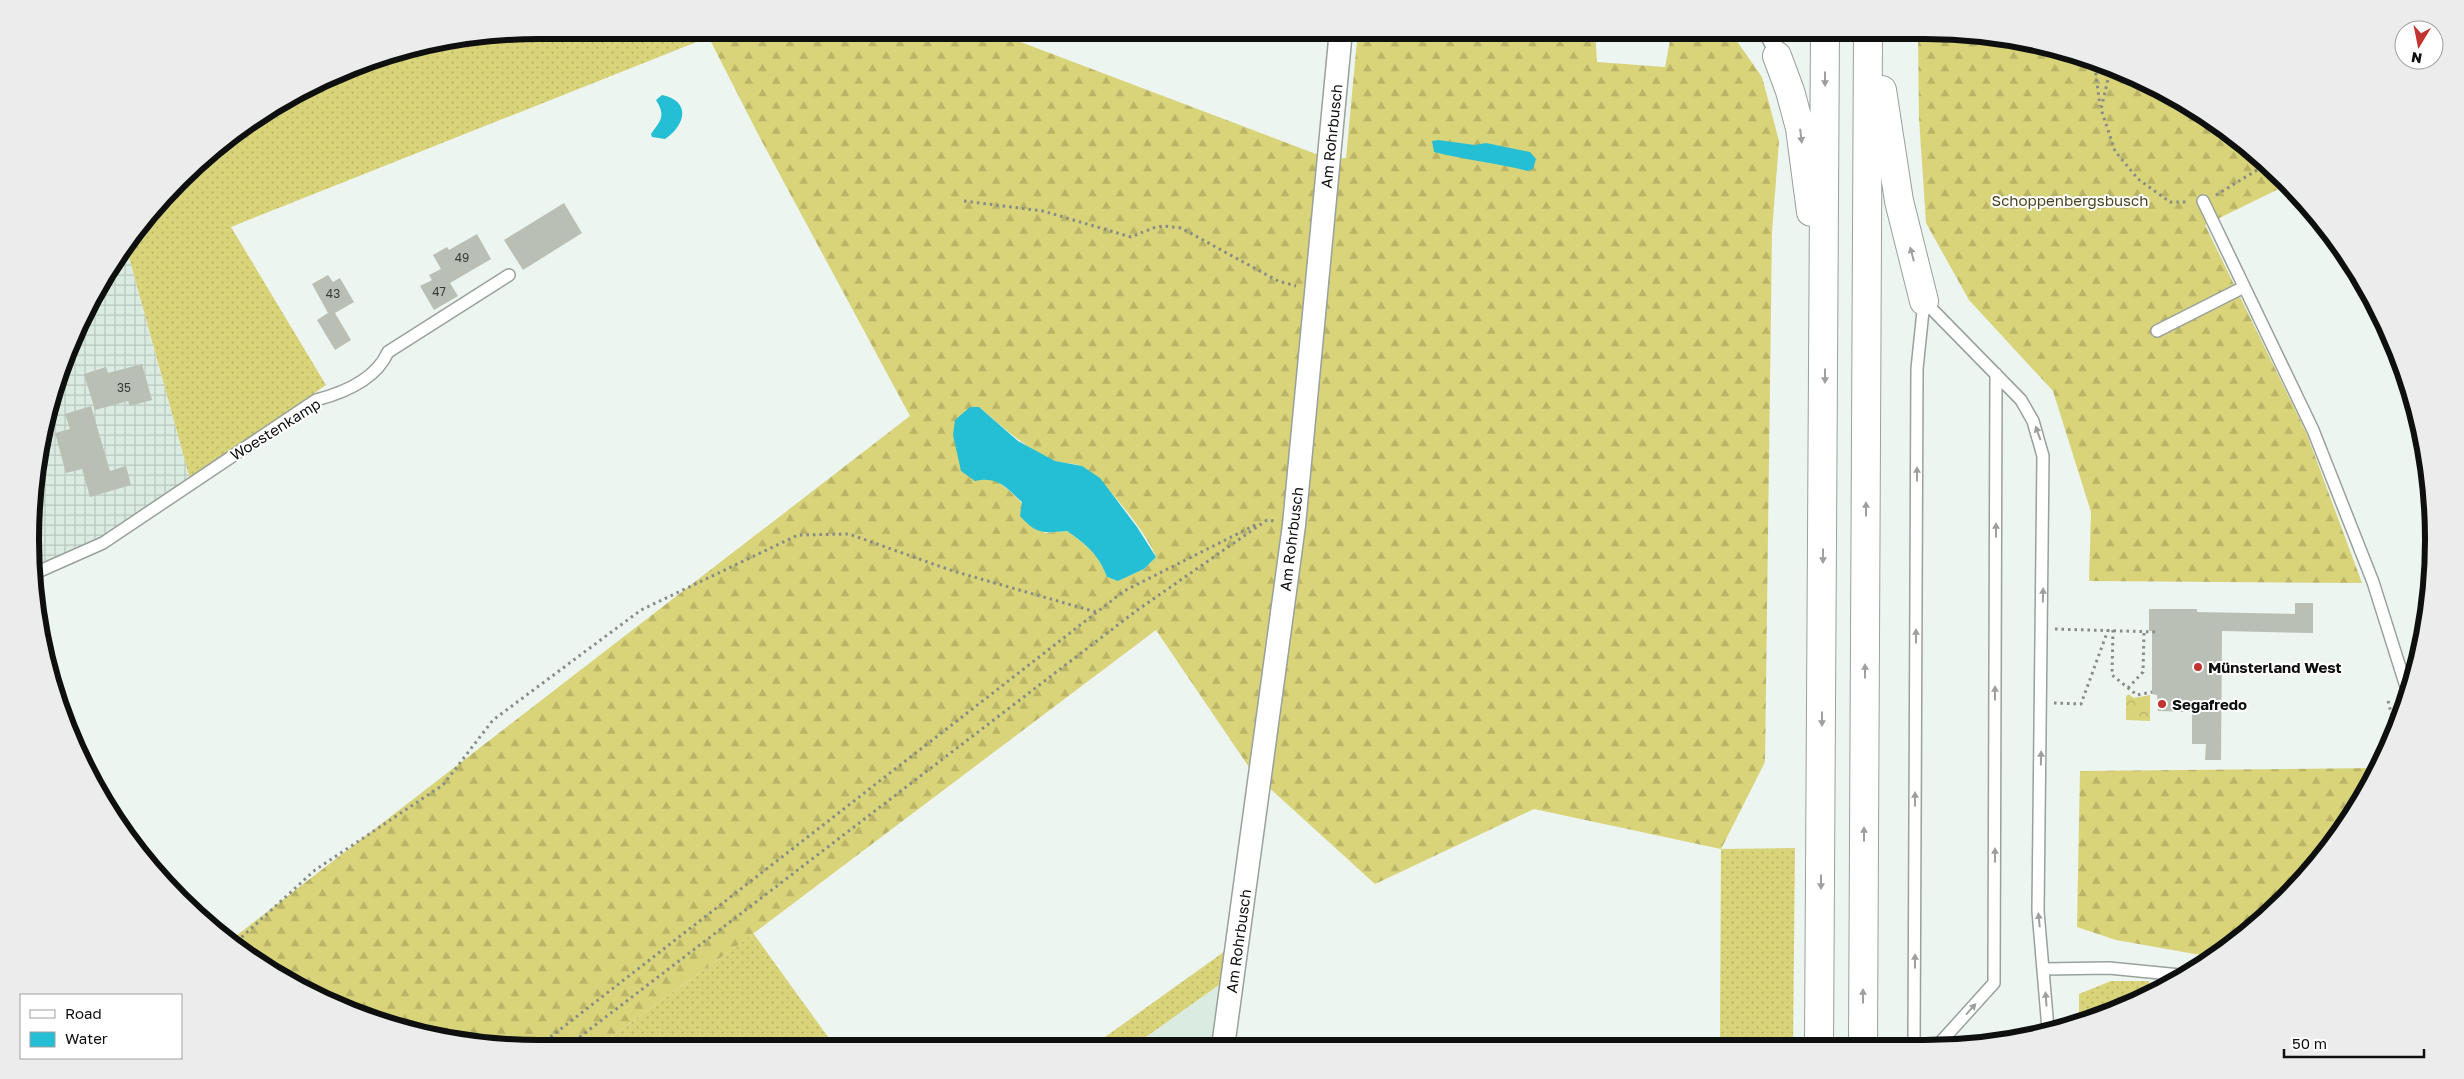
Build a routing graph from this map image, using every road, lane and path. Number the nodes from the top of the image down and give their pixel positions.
1 (1340, 39) edge
2 (1825, 39) edge
3 (1868, 39) edge
4 (1875, 39) edge
5 (1776, 43) edge
6 (2095, 69) edge
7 (2109, 74) edge
8 (2100, 109) junction
9 (2260, 168) edge
10 (964, 202) dead end
11 (2204, 202) junction
12 (508, 275) dead end
13 (2244, 287) junction
14 (1316, 292) junction
15 (1924, 301) junction
16 (1825, 328) junction
17 (2157, 331) dead end
18 (1996, 374) junction
19 (1267, 520) junction
20 (1294, 525) junction
21 (40, 571) edge
22 (1096, 612) junction
23 (2042, 629) junction
24 (2108, 630) junction
25 (2114, 630) junction
26 (2144, 632) junction
27 (2157, 632) dead end
28 (2404, 681) edge
29 (2128, 688) junction
30 (2152, 692) dead end
31 (2388, 701) dead end
32 (2041, 703) junction
33 (2392, 717) edge
34 (239, 940) edge
35 (2044, 968) junction
36 (2173, 974) edge
37 (2048, 1025) edge
38 (1943, 1039) edge
39 (547, 1040) edge
40 (576, 1040) edge
41 (1225, 1040) edge
42 (1819, 1040) edge
43 (1863, 1040) edge
44 (1914, 1040) edge

1 - 14 street, Am Rohrbusch
2 -> 16 highway
43 -> 3 highway
15 -> 4 highway
5 -> 16 highway
6 - 8 path
7 - 8 path
8 - 11 path
9 - 11 path
10 - 14 path
11 - 13 lane
12 - 21 lane, Woestenkamp
13 - 17 lane
13 - 28 lane
14 - 20 street, Am Rohrbusch
15 - 18 lane
44 -> 15 lane
16 -> 42 highway
23 -> 18 lane
38 -> 18 lane
19 - 20 path
19 - 22 path
19 - 40 path
20 - 41 street, Am Rohrbusch
22 - 34 path
22 - 39 path
23 - 24 path
23 - 32 lane
24 - 25 path
24 - 32 path
25 - 26 path
25 - 29 path
26 - 27 path
26 - 29 path
29 - 30 path
31 - 33 path
35 -> 32 lane
35 - 36 lane
37 -> 35 lane

